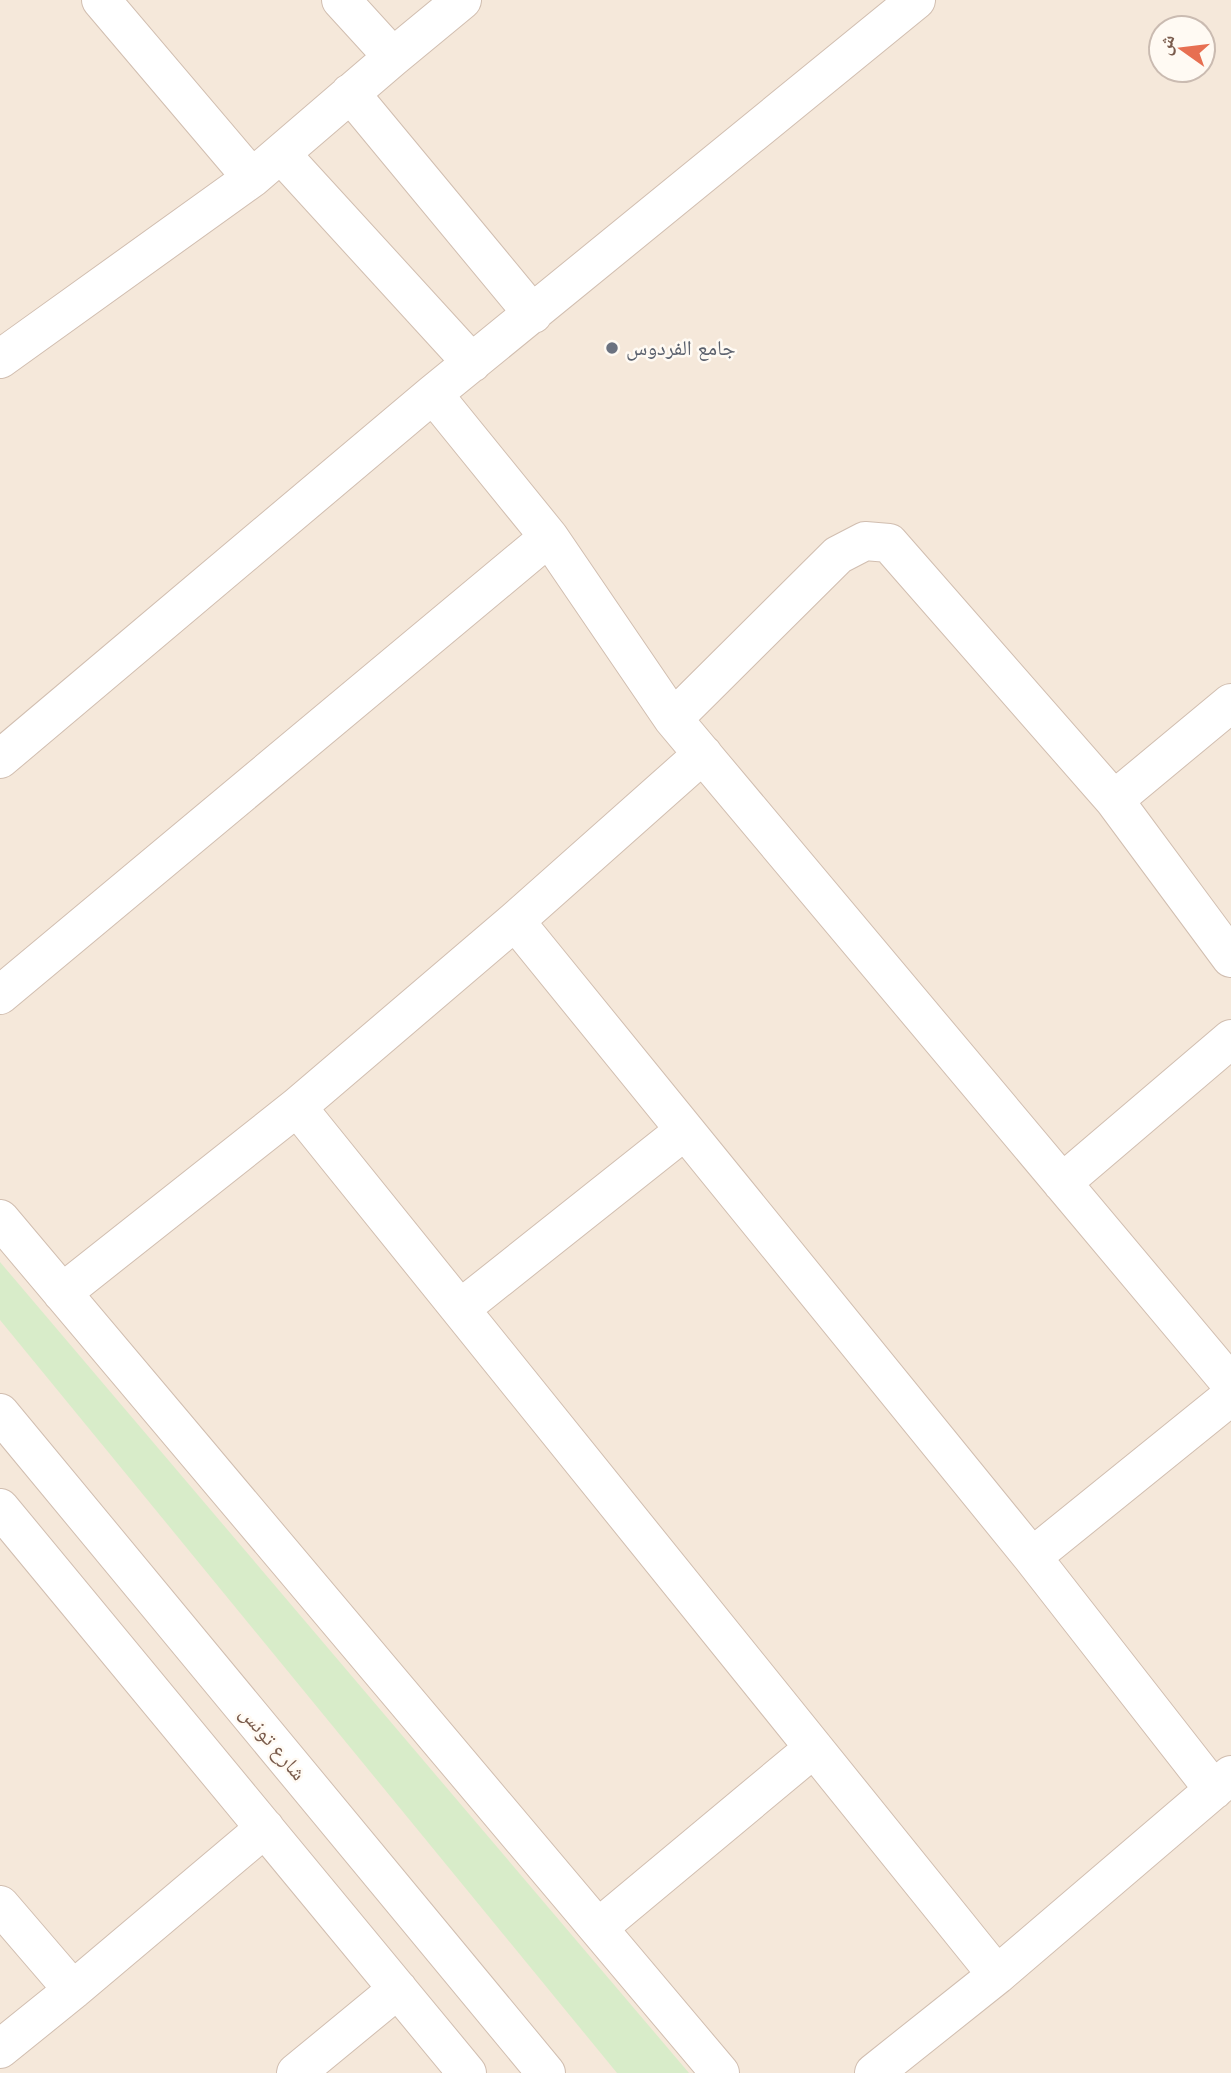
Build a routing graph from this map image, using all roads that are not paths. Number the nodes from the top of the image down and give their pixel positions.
1 (101, 0) edge
2 (341, 0) edge
3 (462, 0) edge
4 (916, 0) edge
5 (393, 57) junction
6 (350, 93) junction
7 (281, 154) junction
8 (252, 178) junction
9 (533, 314) junction
10 (4, 348) edge
11 (472, 363) junction
12 (433, 394) junction
13 (549, 537) junction
14 (1231, 703) edge
15 (673, 719) junction
16 (703, 754) junction
17 (0, 759) edge
18 (1114, 800) junction
19 (515, 921) junction
20 (1231, 958) edge
21 (0, 995) edge
22 (1231, 1039) edge
23 (297, 1107) junction
24 (684, 1130) junction
25 (1062, 1183) junction
26 (0, 1219) edge
27 (62, 1293) junction
28 (460, 1309) junction
29 (1231, 1384) edge
30 (1231, 1395) edge
31 (0, 1413) edge
32 (4, 1520) edge
33 (1032, 1557) junction
34 (814, 1748) junction
35 (1222, 1782) edge
36 (265, 1828) junction
37 (0, 1905) edge
38 (598, 1928) junction
39 (997, 1975) junction
40 (398, 1989) junction
41 (73, 1990) junction
42 (0, 2049) edge
43 (296, 2073) edge
44 (467, 2073) edge
45 (546, 2073) edge
46 (720, 2073) edge
47 (874, 2073) edge

1 - 8 street
2 - 5 street
3 - 5 street
4 - 9 street
5 - 6 street
6 - 7 street
6 - 9 street
7 - 8 street
7 - 11 street
8 - 10 street
9 - 11 street
11 - 12 street
12 - 13 street
12 - 17 street
13 - 15 street
13 - 21 street
14 - 18 street
15 - 16 street
15 - 18 street
16 - 19 street
16 - 25 street
18 - 20 street
19 - 23 street
19 - 24 street
22 - 25 street
23 - 27 street
23 - 28 street
24 - 28 street
24 - 33 street
25 - 29 street
26 - 27 street
27 - 38 street
28 - 34 street
30 - 33 street
31 - 45 street, شارع تونس
32 - 36 street
33 - 35 street
34 - 38 street
34 - 39 street
35 - 39 street
36 - 40 street
36 - 41 street
37 - 41 street
38 - 46 street
39 - 47 street
40 - 43 street
40 - 44 street
41 - 42 street

